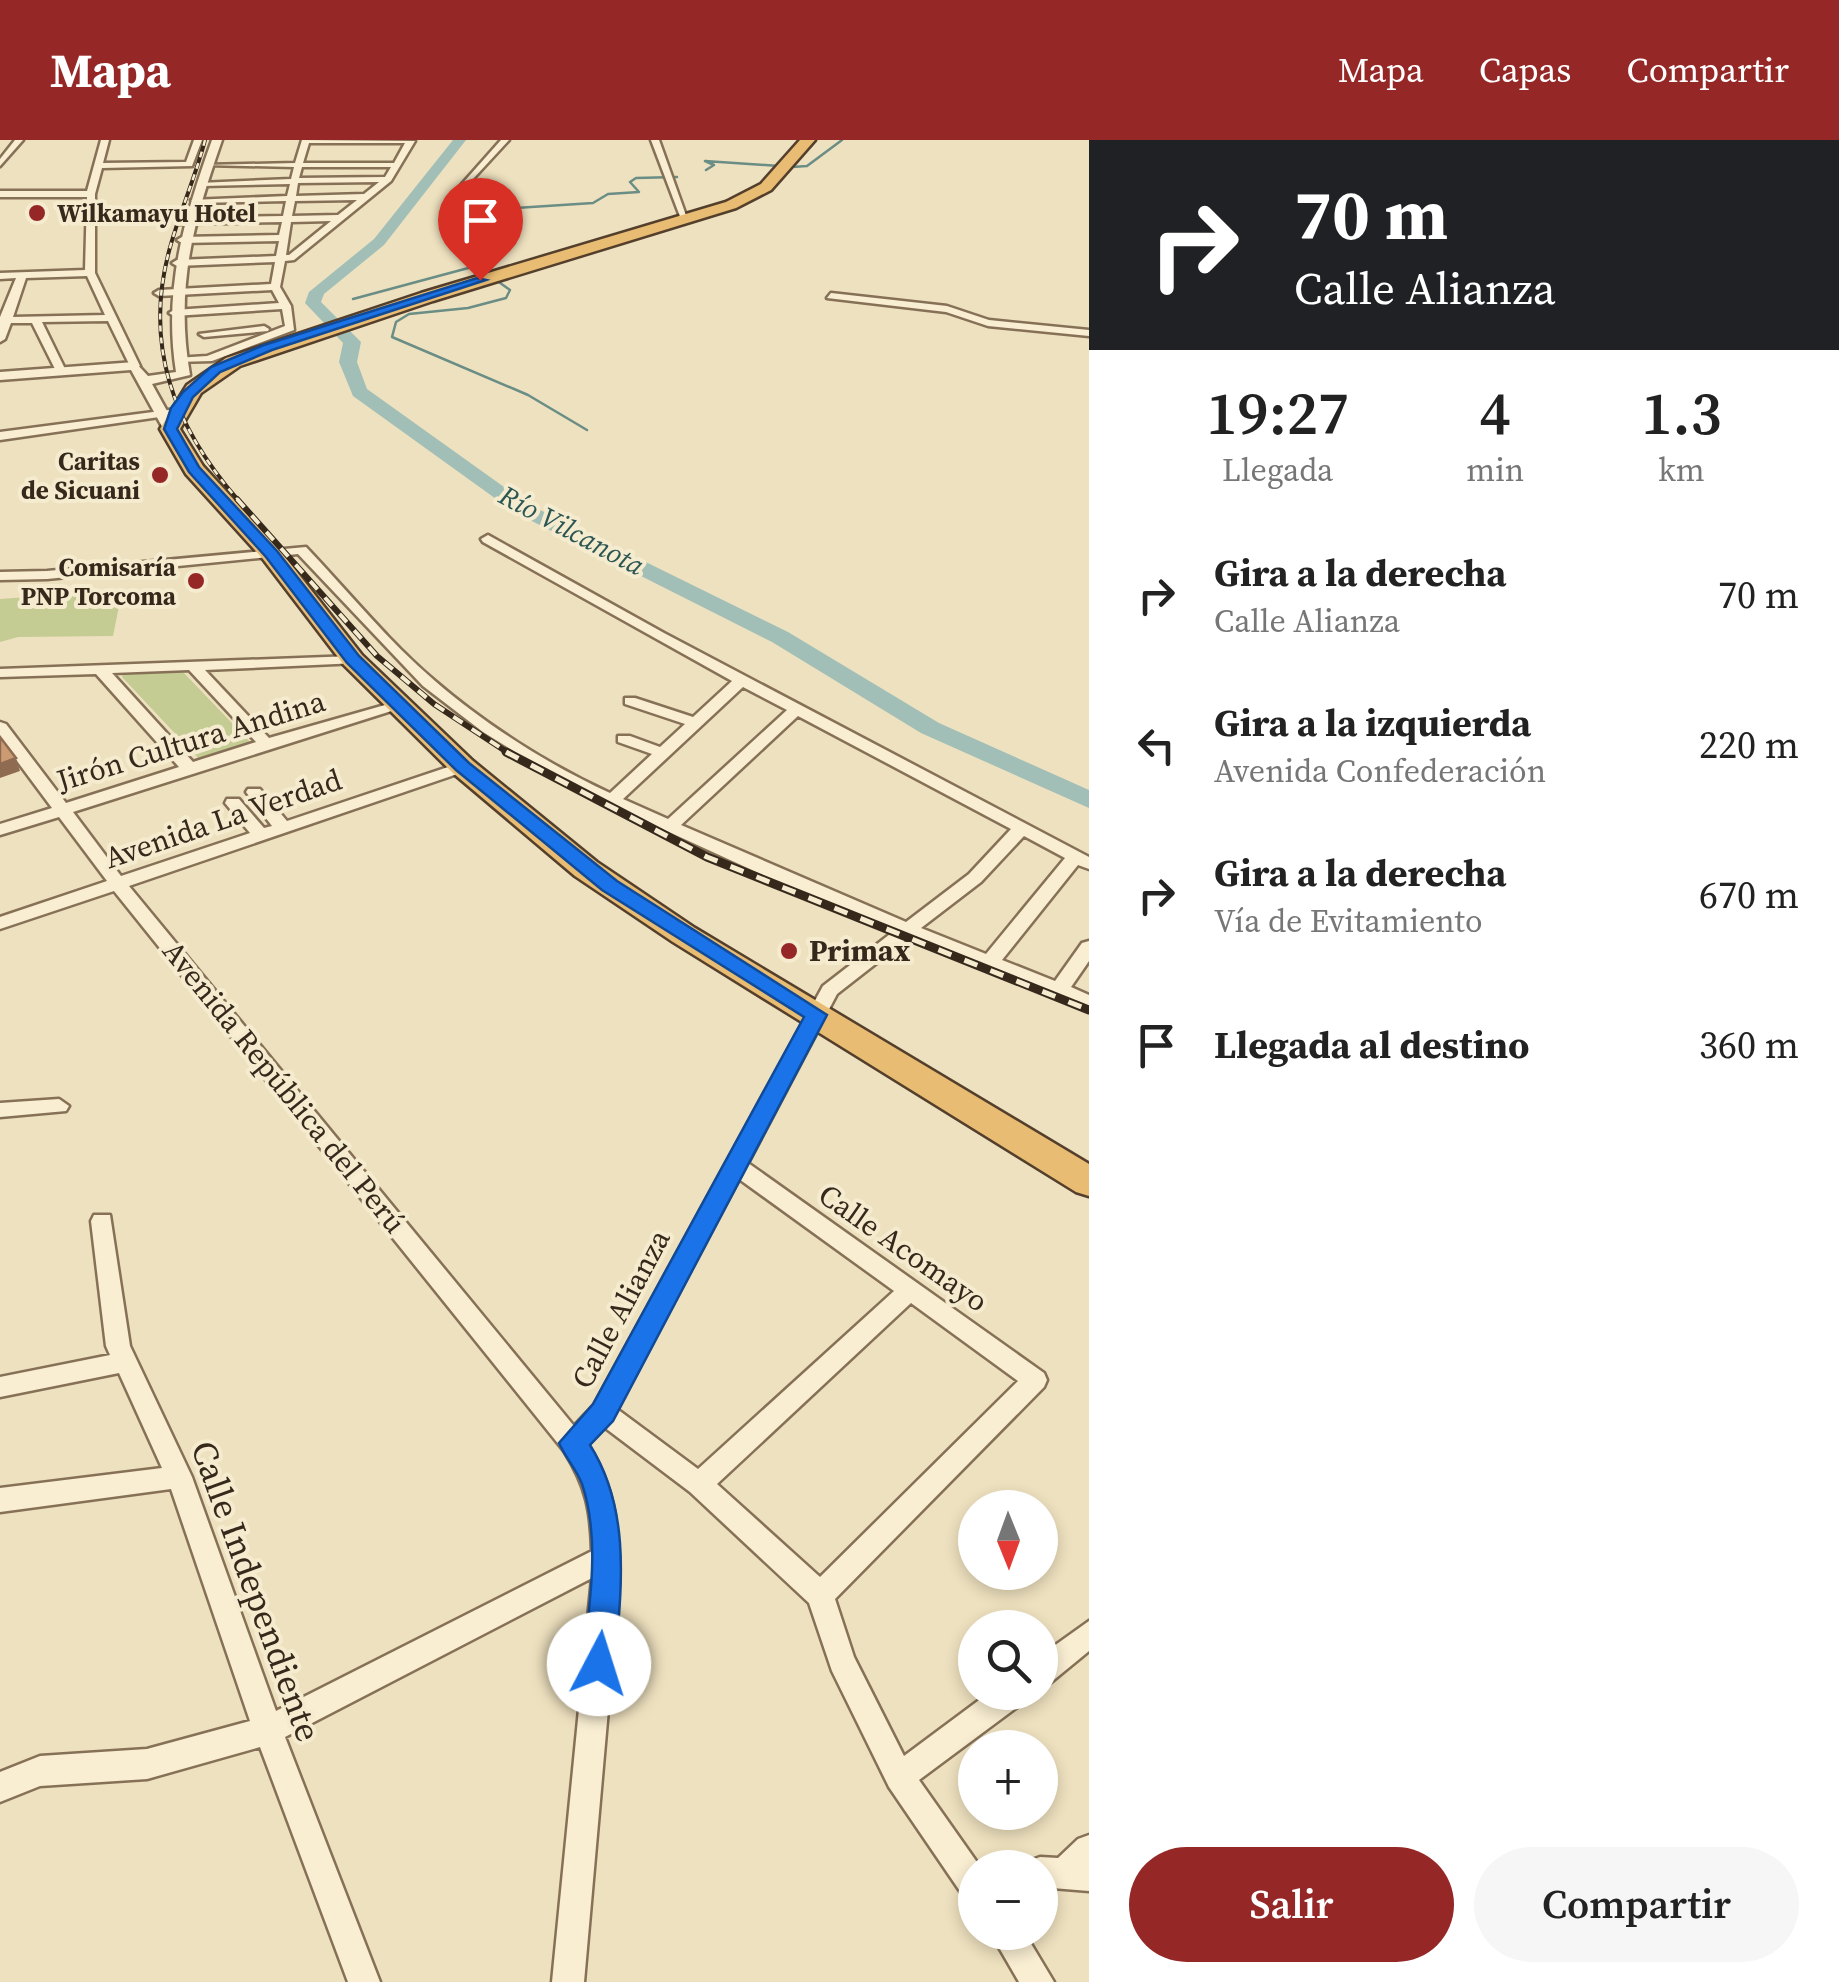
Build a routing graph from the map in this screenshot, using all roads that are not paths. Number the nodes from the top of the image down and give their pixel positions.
1 (18, 140) edge
2 (105, 140) edge
3 (198, 140) edge
4 (217, 140) edge
5 (306, 140) edge
6 (347, 140) edge
7 (411, 140) edge
8 (505, 140) edge
9 (655, 140) edge
10 (808, 140) edge
11 (384, 141) edge
12 (0, 164) edge
13 (298, 164) junction
14 (338, 164) junction
15 (377, 164) junction
16 (208, 165) junction
17 (397, 165) junction
18 (96, 166) junction
19 (388, 179) junction
20 (294, 182) junction
21 (203, 183) junction
22 (457, 192) dead end
23 (0, 194) edge
24 (90, 194) junction
25 (368, 197) junction
26 (290, 198) junction
27 (195, 200) junction
28 (286, 218) junction
29 (342, 218) junction
30 (685, 219) junction
31 (185, 220) junction
32 (286, 238) junction
33 (182, 240) junction
34 (280, 261) junction
35 (178, 263) junction
36 (90, 273) junction
37 (22, 275) junction
38 (0, 276) edge
39 (275, 287) junction
40 (174, 292) junction
41 (159, 294) dead end
42 (832, 296) dead end
43 (286, 306) junction
44 (174, 313) junction
45 (110, 318) junction
46 (4, 319) edge
47 (35, 319) junction
48 (292, 333) junction
49 (1089, 333) edge
50 (204, 334) dead end
51 (0, 338) edge
52 (135, 366) junction
53 (181, 368) junction
54 (61, 371) junction
55 (0, 376) edge
56 (206, 376) junction
57 (143, 381) junction
58 (170, 418) junction
59 (0, 436) edge
60 (488, 540) dead end
61 (272, 554) junction
62 (0, 576) edge
63 (353, 660) junction
64 (193, 666) junction
65 (102, 670) junction
66 (0, 673) edge
67 (742, 680) junction
68 (630, 700) dead end
69 (399, 706) junction
70 (797, 709) junction
71 (696, 723) junction
72 (0, 727) edge
73 (624, 739) dead end
74 (266, 744) junction
75 (663, 753) junction
76 (463, 766) junction
77 (190, 769) junction
78 (254, 792) dead end
79 (612, 800) junction
80 (233, 803) dead end
81 (65, 810) junction
82 (280, 828) junction
83 (670, 828) junction
84 (1021, 829) junction
85 (0, 830) edge
86 (261, 835) junction
87 (1082, 861) edge
88 (118, 884) junction
89 (0, 924) edge
90 (912, 930) junction
91 (1089, 947) edge
92 (990, 962) junction
93 (1058, 990) junction
94 (1089, 1002) edge
95 (816, 1015) junction
96 (58, 1106) dead end
97 (0, 1110) edge
98 (736, 1165) junction
99 (1089, 1182) edge
100 (102, 1220) dead end
101 (910, 1290) junction
102 (124, 1362) junction
103 (0, 1386) edge
104 (603, 1412) junction
105 (573, 1443) junction
106 (179, 1477) junction
107 (699, 1484) junction
108 (0, 1500) edge
109 (605, 1558) junction
110 (820, 1594) junction
111 (1089, 1634) edge
112 (1058, 1659) edge
113 (990, 1710) edge
114 (268, 1730) junction
115 (899, 1777) junction
116 (0, 1787) edge
117 (1089, 1850) edge
118 (958, 1856) edge
119 (1065, 1874) edge
120 (1018, 1950) edge
121 (364, 1982) edge
122 (568, 1982) edge
123 (1038, 1982) edge

1 - 12 street
2 - 18 street
3 - 18 street
4 - 16 street
5 - 6 street
5 - 13 street
6 - 11 street
6 - 14 street
7 - 11 street
7 - 17 street
8 - 22 street
9 - 30 street
10 - 30 highway
11 - 15 street
13 - 14 street
13 - 16 street
13 - 20 street
14 - 15 street
15 - 17 street
16 - 21 street
17 - 19 street
18 - 24 street
19 - 20 street
19 - 25 street
20 - 21 street
20 - 26 street
21 - 27 street
23 - 24 street
24 - 36 street
25 - 26 street
25 - 29 street
26 - 27 street
26 - 28 street
27 - 31 street
28 - 29 street
28 - 31 street
28 - 32 street
29 - 34 street
30 - 48 highway
31 - 33 street
32 - 33 street
32 - 34 street
33 - 35 street
34 - 35 street
34 - 39 street
35 - 40 street
36 - 37 street
36 - 45 street
37 - 38 street
37 - 46 street
39 - 40 street
39 - 43 street
40 - 41 street
40 - 44 street
42 - 49 street
43 - 44 street
43 - 48 street
44 - 53 street
45 - 47 street
45 - 52 street
46 - 47 street
46 - 51 street
47 - 54 street
48 - 50 street
48 - 53 street
48 - 56 highway
52 - 54 street
52 - 57 street
53 - 56 street
53 - 57 street
54 - 55 street
56 - 58 highway
57 - 58 street
58 - 59 street
58 - 61 highway
60 - 67 street
61 - 62 street
61 - 63 highway
61 - 79 street
63 - 64 street
63 - 69 highway
64 - 65 street
64 - 74 street
65 - 66 street
65 - 77 street
67 - 70 street
67 - 71 street
68 - 71 street
69 - 74 street, Jirón Cultura Andina
69 - 76 highway
70 - 83 street
70 - 84 street
71 - 75 street
72 - 81 street, Avenida República del Perú
73 - 75 street
74 - 77 street, Jirón Cultura Andina
75 - 79 street
76 - 82 street, Avenida La Verdad
76 - 95 highway
77 - 81 street, Jirón Cultura Andina
78 - 82 street
79 - 83 street
80 - 86 street
81 - 85 street, Jirón Cultura Andina
81 - 88 street, Avenida República del Perú
82 - 86 street, Avenida La Verdad
83 - 90 street
84 - 87 street
84 - 90 street, Calle Alianza
86 - 88 street, Avenida La Verdad
87 - 92 street
88 - 89 street, Avenida La Verdad
88 - 105 street, Avenida República del Perú
90 - 92 street
90 - 95 street, Calle Alianza
91 - 93 street
92 - 93 street
93 - 94 street
95 - 98 street, Calle Alianza
95 - 99 highway
96 - 97 street
98 - 101 street, Calle Acomayo
98 - 104 street, Calle Alianza
100 - 102 street, Calle Independiente
101 - 107 street
101 - 110 street, Calle Acomayo
102 - 103 street
102 - 106 street, Calle Independiente
104 - 105 street, Calle Alianza
104 - 107 street
105 - 109 street
106 - 108 street
106 - 114 street, Calle Independiente
107 - 110 street
109 - 114 street
109 - 122 street
110 - 115 street
111 - 112 street
113 - 115 street
114 - 116 street
114 - 121 street, Calle Independiente
115 - 118 street
117 - 119 street
120 - 123 street

